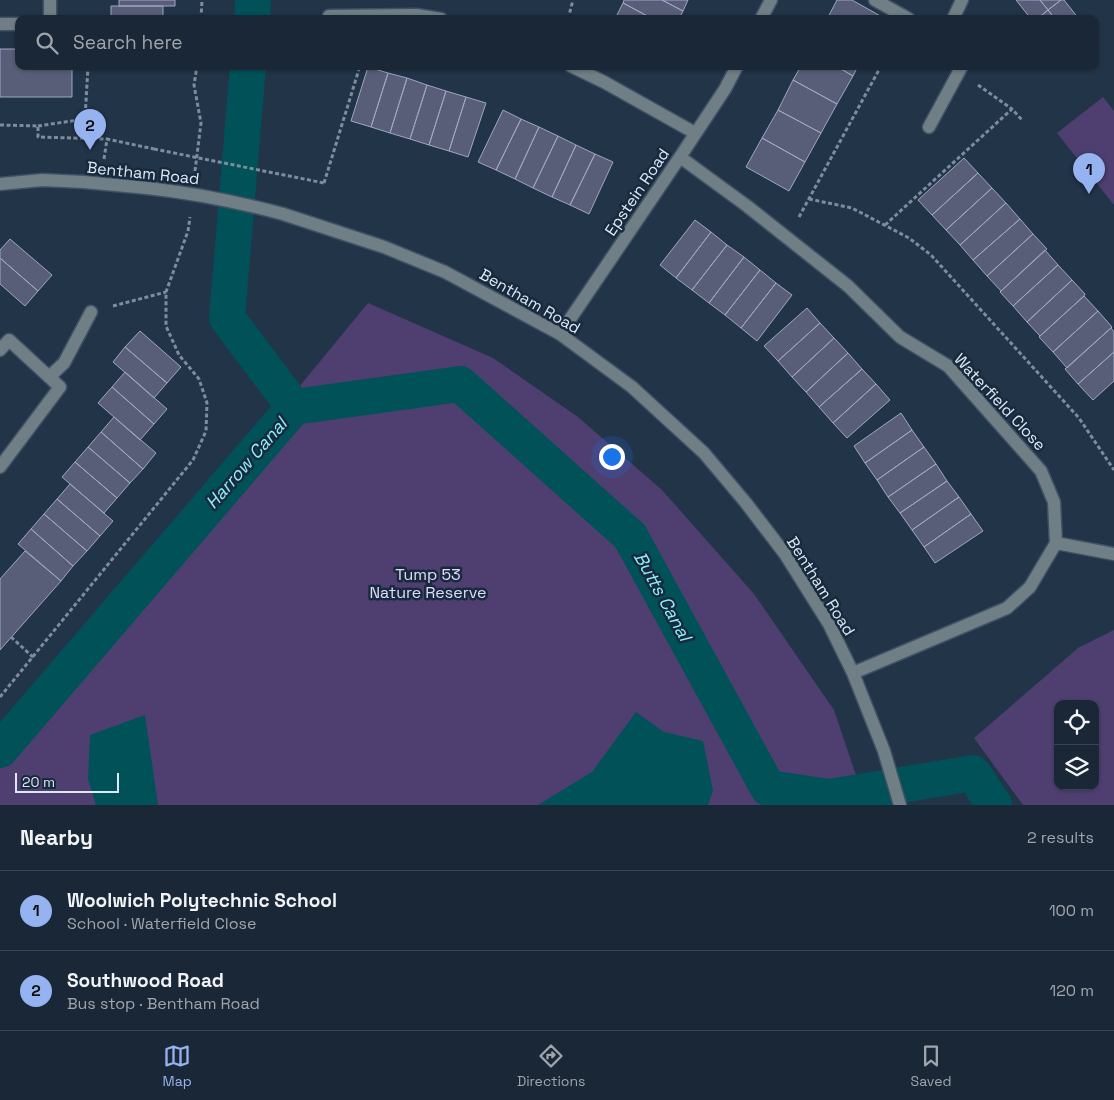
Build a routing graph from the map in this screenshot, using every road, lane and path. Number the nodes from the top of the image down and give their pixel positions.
1 (50, 0) edge
2 (202, 0) edge
3 (573, 0) edge
4 (771, 0) edge
5 (875, 0) edge
6 (962, 0) edge
7 (50, 15) edge
8 (201, 15) edge
9 (569, 15) edge
10 (763, 15) edge
11 (902, 15) edge
12 (955, 15) edge
13 (0, 24) edge
14 (15, 24) edge
15 (88, 70) edge
16 (196, 70) edge
17 (359, 70) edge
18 (579, 70) edge
19 (735, 70) edge
20 (879, 70) edge
21 (960, 70) edge
22 (962, 70) edge
23 (1012, 109) junction
24 (1022, 120) dead end
25 (0, 125) edge
26 (38, 126) junction
27 (929, 127) dead end
28 (696, 133) junction
29 (107, 139) junction
30 (680, 157) junction
31 (195, 172) dead end
32 (101, 183) junction
33 (0, 184) edge
34 (809, 199) junction
35 (190, 211) dead end
36 (885, 225) junction
37 (788, 239) junction
38 (166, 292) junction
39 (91, 312) joint
40 (560, 334) junction
41 (0, 350) edge
42 (49, 377) junction
43 (0, 467) edge
44 (1114, 470) edge
45 (1056, 543) junction
46 (1114, 554) edge
47 (11, 638) dead end
48 (34, 658) junction
49 (853, 673) junction
50 (0, 697) edge
51 (900, 805) edge

1 - 7 street
2 - 8 path
3 - 9 path
4 - 10 street
5 - 11 street
6 - 12 street
13 - 14 street
15 - 26 path
16 - 31 path
17 - 29 path, bridge
18 - 28 street
19 - 28 street, Epstein Road
20 - 34 path
21 - 27 street
22 - 23 path
23 - 24 path
23 - 36 path
25 - 26 path
26 - 29 path
28 - 30 street, Epstein Road
29 - 32 path
30 - 37 street, Waterfield Close
30 - 40 street, Epstein Road
32 - 33 street, Bentham Road
32 - 40 street, Bentham Road, bridge
34 - 36 path
34 - 37 path
35 - 38 path
36 - 44 path
37 - 45 street, Waterfield Close
38 - 39 path
38 - 48 path
39 - 42 street
40 - 49 street, Bentham Road
41 - 42 street
42 - 43 street
45 - 46 street
45 - 49 street
47 - 48 path
48 - 50 path
49 - 51 street, Bentham Road

